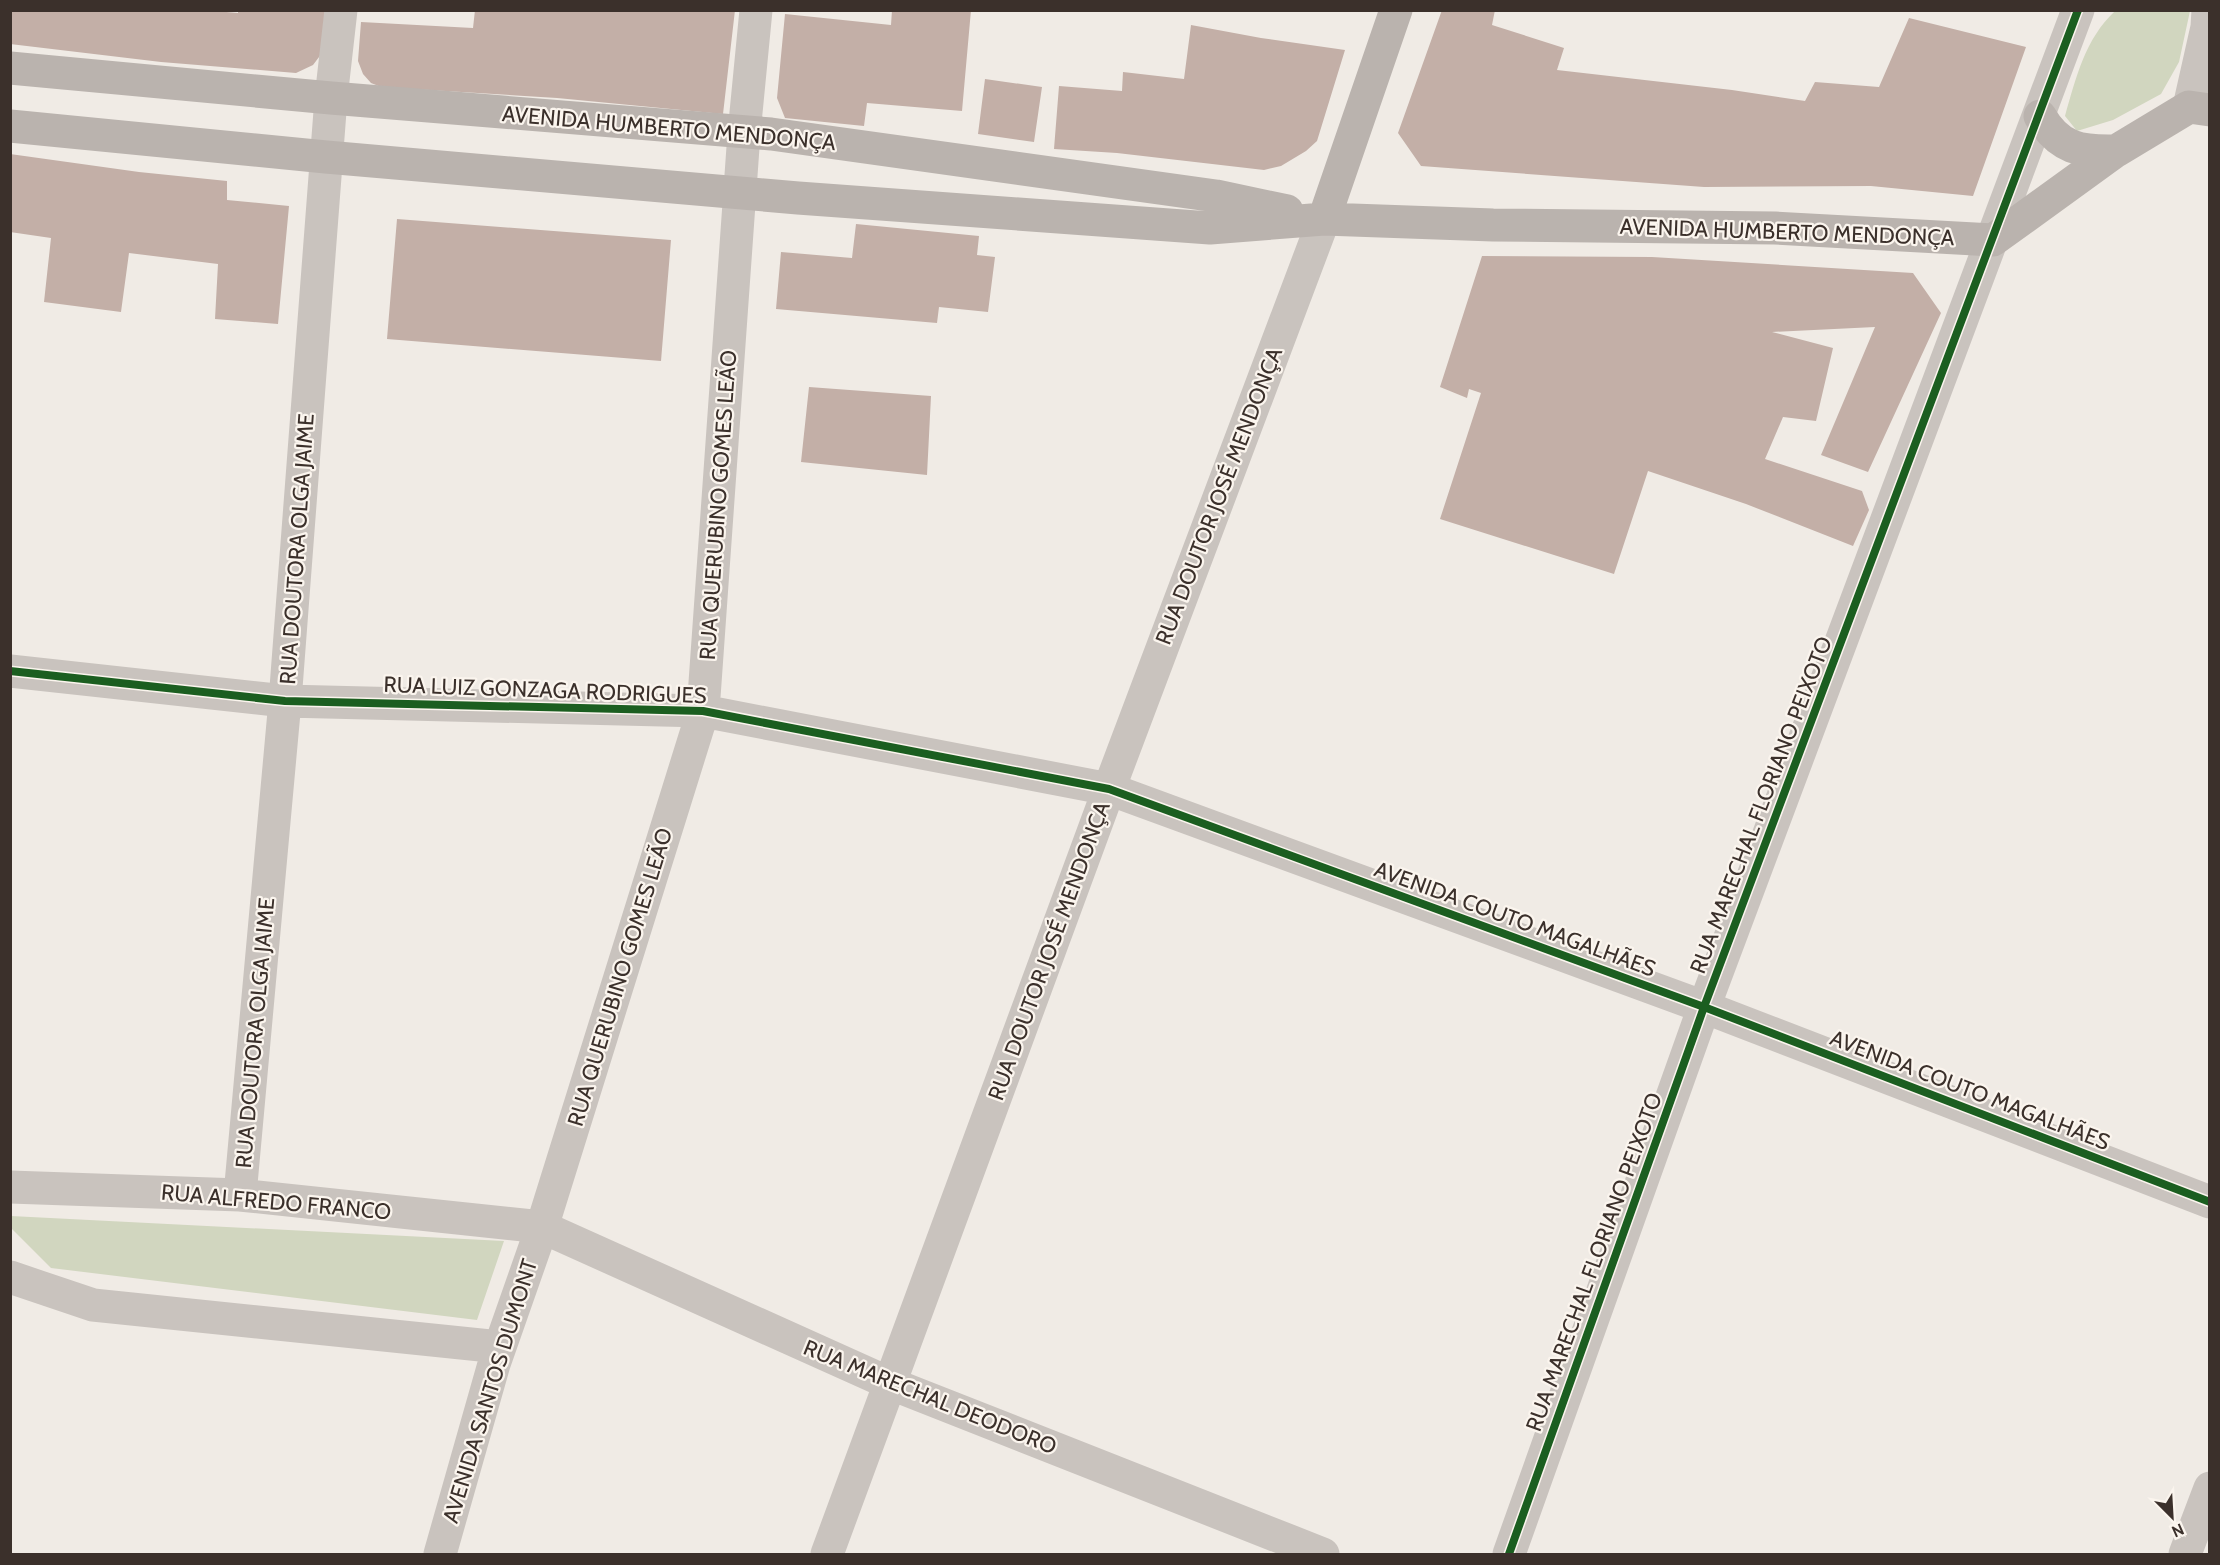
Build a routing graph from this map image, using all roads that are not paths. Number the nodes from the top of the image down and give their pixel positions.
1 (341, 10) edge
2 (756, 10) edge
3 (1396, 10) edge
4 (2078, 10) edge
5 (2208, 10) edge
6 (10, 68) edge
7 (331, 98) junction
8 (2199, 109) edge
9 (2040, 116) junction
10 (10, 126) edge
11 (744, 133) junction
12 (2116, 151) junction
13 (326, 157) junction
14 (739, 193) junction
15 (1324, 219) junction
16 (1993, 240) junction
17 (10, 671) edge
18 (285, 701) junction
19 (703, 711) junction
20 (1109, 789) junction
21 (1704, 1007) junction
22 (10, 1187) edge
23 (240, 1195) junction
24 (2210, 1202) edge
25 (542, 1227) junction
26 (10, 1277) edge
27 (500, 1347) junction
28 (889, 1383) junction
29 (2210, 1488) edge
30 (440, 1554) edge
31 (827, 1554) edge
32 (1323, 1554) edge
33 (1509, 1554) edge
34 (2185, 1554) edge

1 - 7 street, RUA DOUTORA OLGA JAIME
2 - 11 street, RUA QUERUBINO GOMES LEÃO
3 - 15 main road, RUA DOUTOR JOSÉ MENDONÇA
4 - 9 street, RUA MARECHAL FLORIANO PEIXOTO
5 - 8 street
6 - 7 main road, AVENIDA HUMBERTO MENDONÇA
7 - 11 main road, AVENIDA HUMBERTO MENDONÇA
7 - 13 street, RUA DOUTORA OLGA JAIME
8 - 12 main road
9 - 12 main road
9 - 16 street, RUA MARECHAL FLORIANO PEIXOTO
10 - 13 main road, AVENIDA HUMBERTO MENDONÇA
11 - 14 street, RUA QUERUBINO GOMES LEÃO
11 - 15 main road, AVENIDA HUMBERTO MENDONÇA
12 - 16 main road
13 - 14 main road, AVENIDA HUMBERTO MENDONÇA
13 - 18 street, RUA DOUTORA OLGA JAIME
14 - 15 main road, AVENIDA HUMBERTO MENDONÇA
14 - 19 street, RUA QUERUBINO GOMES LEÃO
15 - 16 main road, AVENIDA HUMBERTO MENDONÇA
15 - 20 street, RUA DOUTOR JOSÉ MENDONÇA
16 - 21 street, RUA MARECHAL FLORIANO PEIXOTO
17 - 18 street, RUA LUIZ GONZAGA RODRIGUES
18 - 19 street, RUA LUIZ GONZAGA RODRIGUES
18 - 23 street, RUA DOUTORA OLGA JAIME
19 - 20 street, RUA LUIZ GONZAGA RODRIGUES
19 - 25 street, RUA QUERUBINO GOMES LEÃO
20 - 21 street, AVENIDA COUTO MAGALHÃES
20 - 28 street, RUA DOUTOR JOSÉ MENDONÇA
21 - 24 street, AVENIDA COUTO MAGALHÃES
21 - 33 street, RUA MARECHAL FLORIANO PEIXOTO
22 - 23 street, RUA ALFREDO FRANCO
23 - 25 street, RUA ALFREDO FRANCO
25 - 27 street, AVENIDA SANTOS DUMONT
25 - 28 street, RUA MARECHAL DEODORO
26 - 27 street
27 - 30 street, AVENIDA SANTOS DUMONT
28 - 31 street, RUA DOUTOR JOSÉ MENDONÇA
28 - 32 street, RUA MARECHAL DEODORO
29 - 34 street

